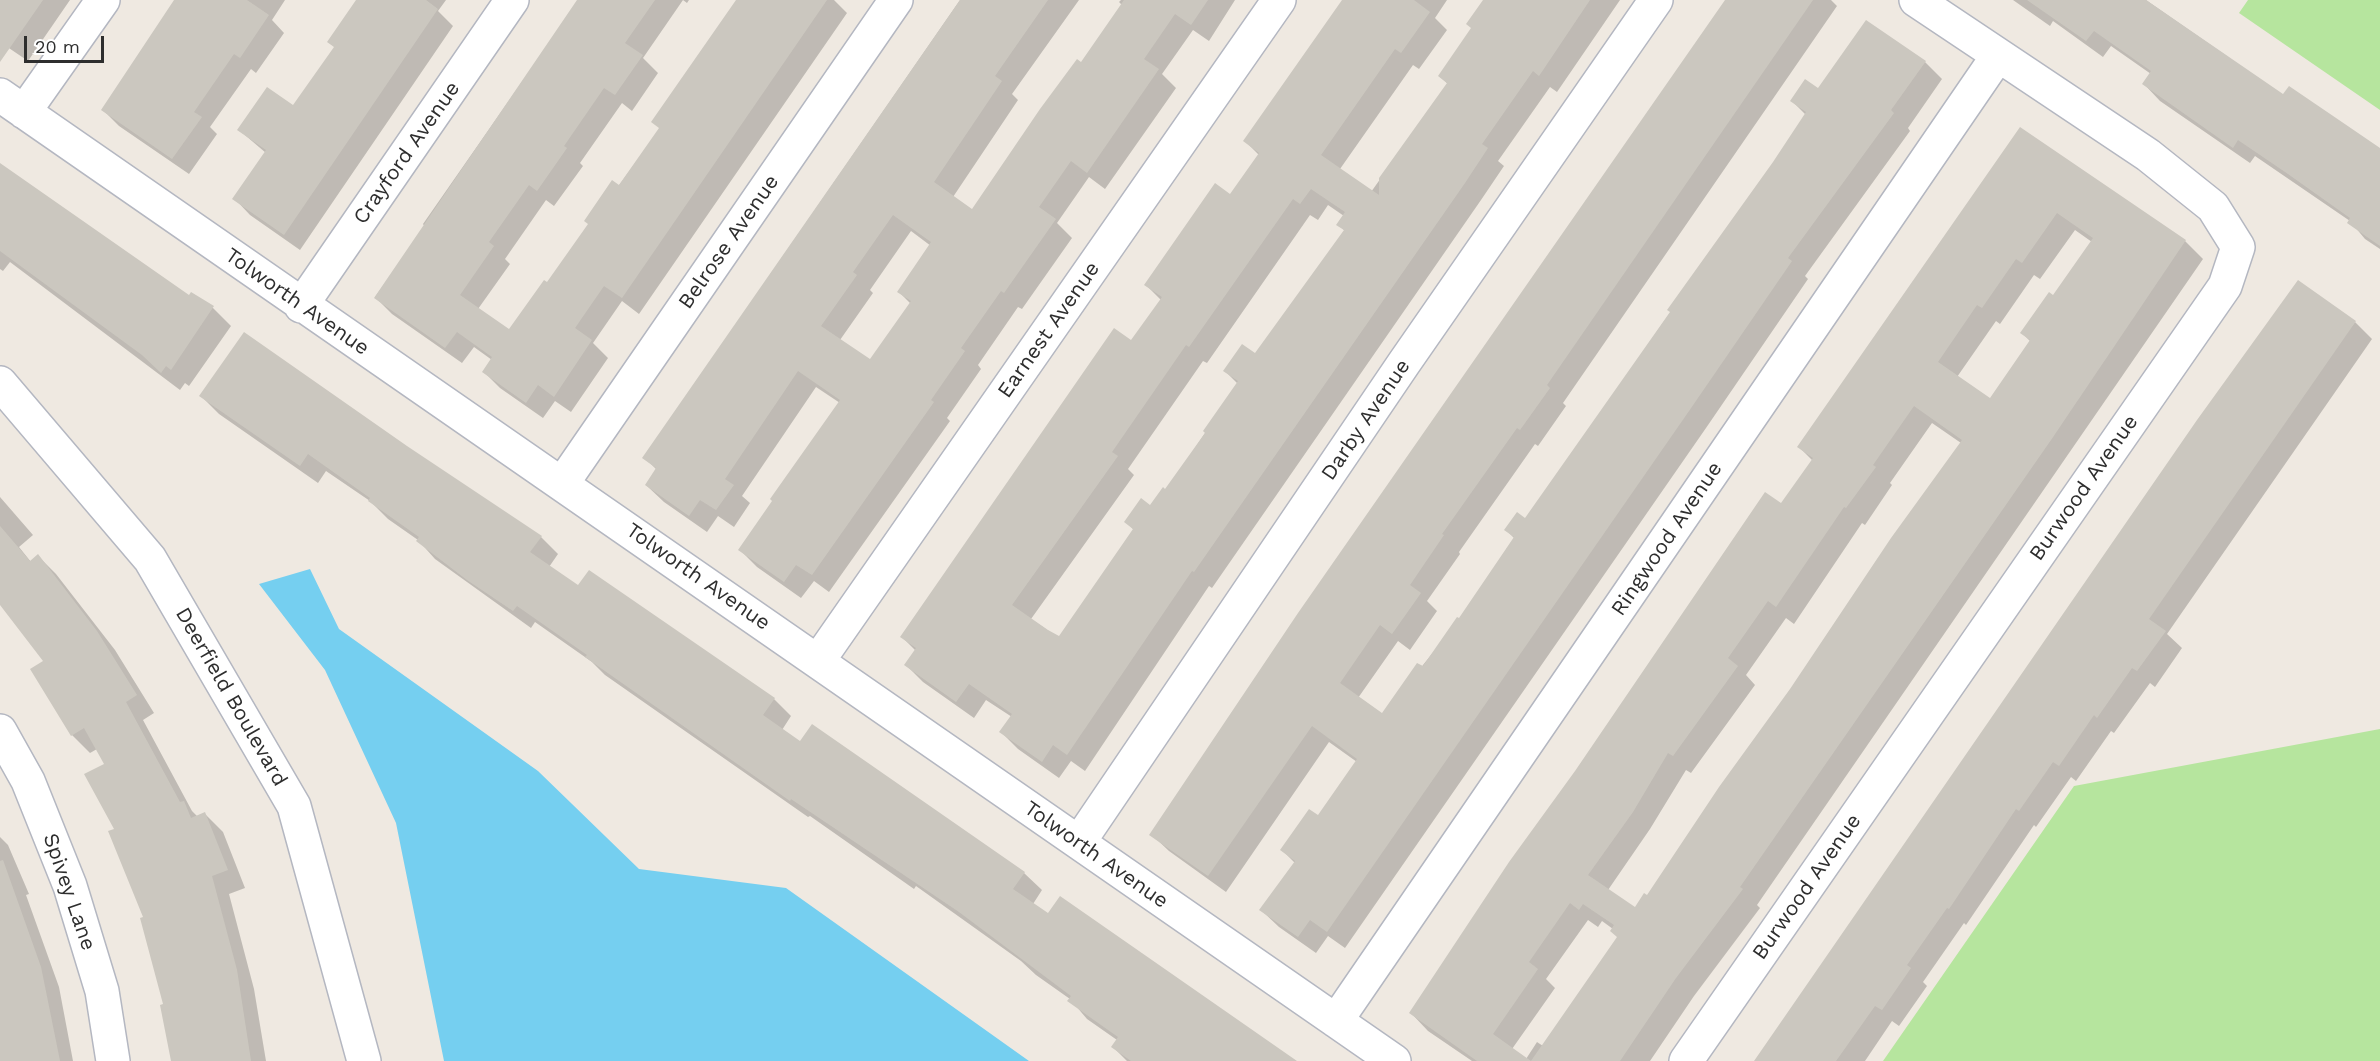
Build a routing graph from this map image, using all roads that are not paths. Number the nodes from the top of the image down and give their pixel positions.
1 (103, 0) edge
2 (512, 0) edge
3 (896, 0) edge
4 (1279, 0) edge
5 (1656, 0) edge
6 (1916, 0) edge
7 (1997, 57) junction
8 (12, 103) edge
9 (302, 306) junction
10 (0, 383) edge
11 (562, 483) junction
12 (818, 661) junction
13 (0, 731) edge
14 (1078, 842) junction
15 (1336, 1021) junction
16 (113, 1061) edge
17 (364, 1061) edge
18 (1394, 1061) edge
19 (1686, 1061) edge

1 - 8 street
2 - 9 street, Crayford Avenue
3 - 11 street, Belrose Avenue
4 - 12 street, Earnest Avenue
5 - 14 street, Darby Avenue
6 - 7 street, Burwood Avenue
7 - 15 street, Ringwood Avenue
7 - 19 street, Burwood Avenue
8 - 9 street, Tolworth Avenue
9 - 11 street, Tolworth Avenue
10 - 17 street, Deerfield Boulevard
11 - 12 street, Tolworth Avenue
12 - 14 street, Tolworth Avenue
13 - 16 street, Spivey Lane
14 - 15 street, Tolworth Avenue
15 - 18 street, Tolworth Avenue

